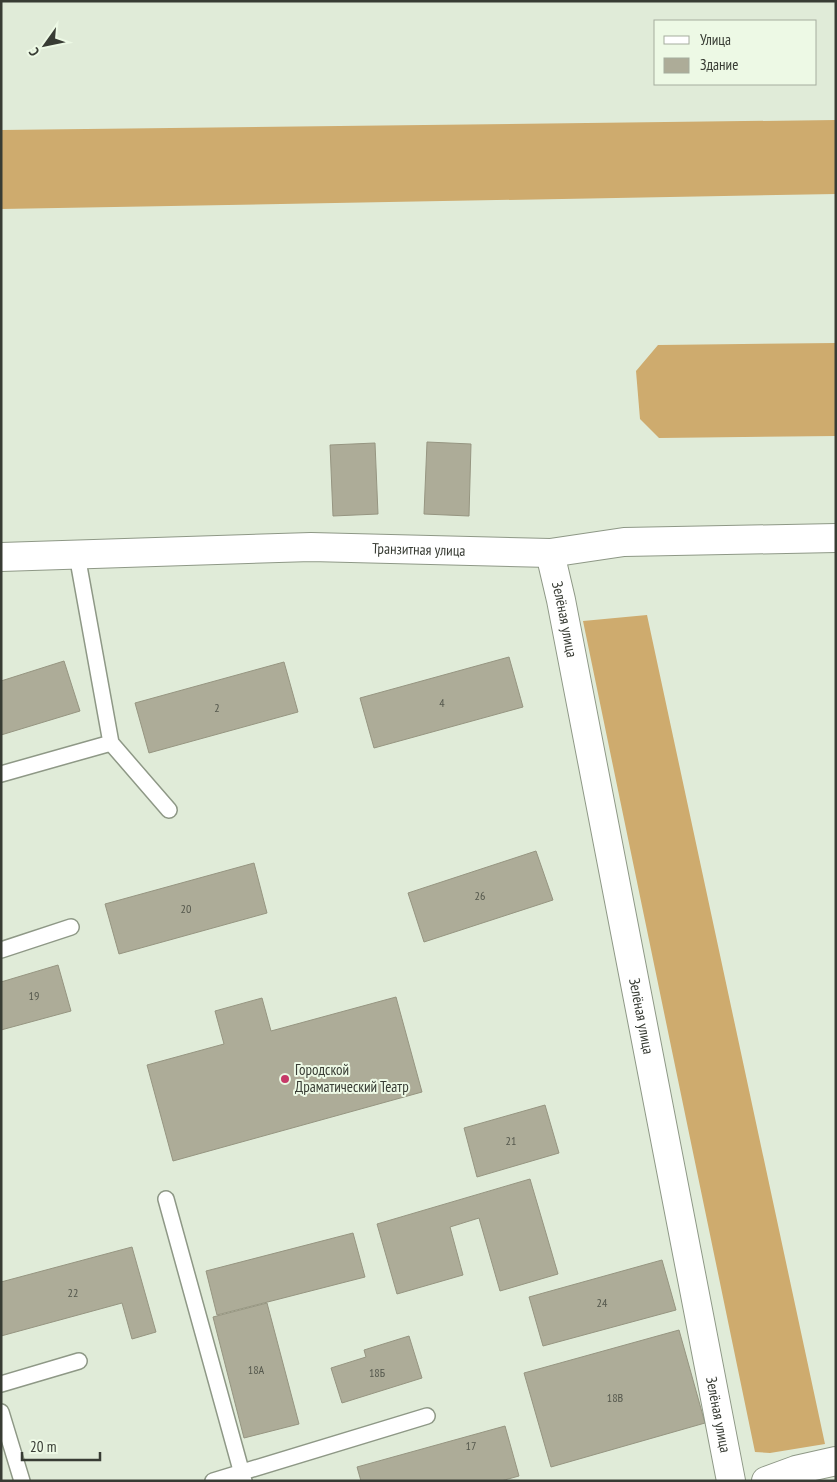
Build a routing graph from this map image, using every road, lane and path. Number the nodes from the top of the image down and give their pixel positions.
1 (836, 538) edge
2 (550, 553) junction
3 (77, 555) junction
4 (1, 557) edge
5 (111, 743) junction
6 (1, 774) edge
7 (170, 810) dead end
8 (71, 927) dead end
9 (1, 950) edge
10 (166, 1200) dead end
11 (79, 1360) dead end
12 (1, 1384) edge
13 (1, 1412) edge
14 (427, 1416) dead end
15 (836, 1461) edge
16 (243, 1476) edge
17 (22, 1481) edge
18 (213, 1481) edge
19 (731, 1481) edge
20 (766, 1481) edge

1 - 2 street, Транзитная улица
2 - 3 street, Транзитная улица
2 - 19 street, Зелёная улица
3 - 4 street, Транзитная улица
3 - 5 lane
5 - 6 lane
5 - 7 lane
8 - 9 lane
10 - 16 lane
11 - 12 lane
13 - 17 lane
14 - 16 lane
15 - 20 street
16 - 18 lane

